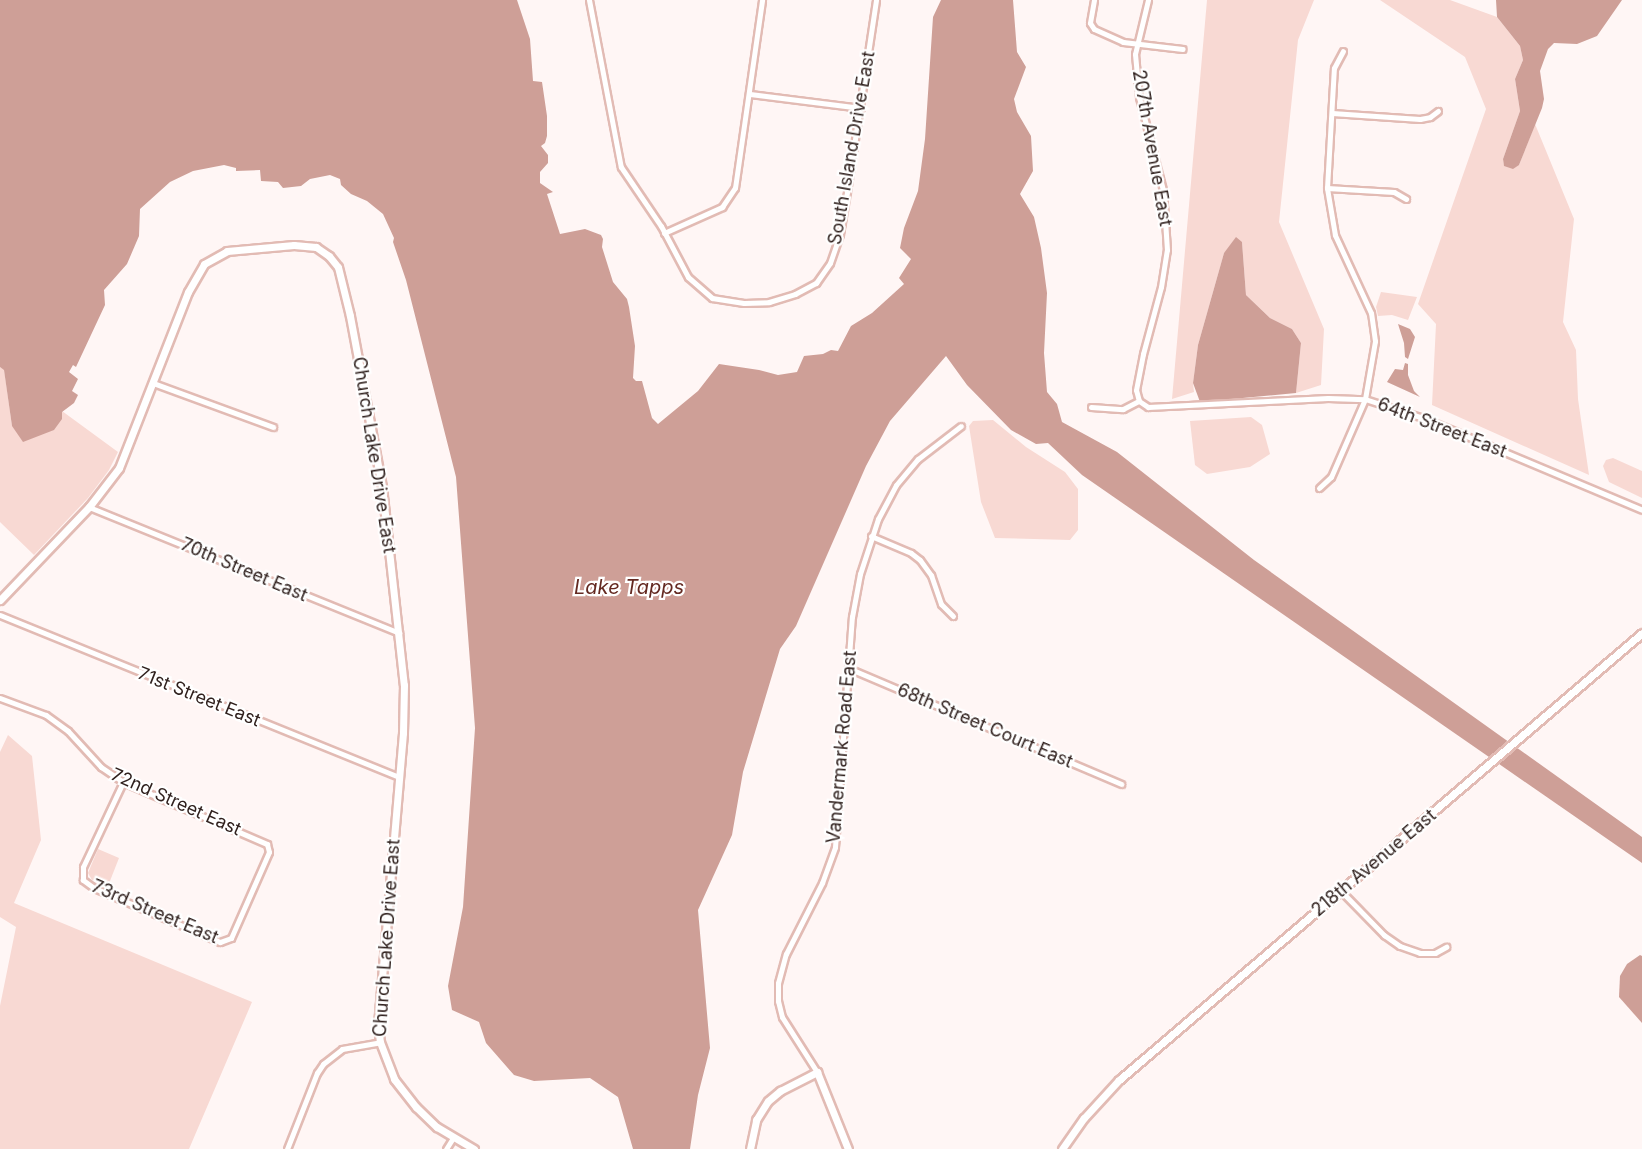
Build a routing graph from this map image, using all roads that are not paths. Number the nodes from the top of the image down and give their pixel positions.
1 (590, 0) edge
2 (762, 0) edge
3 (876, 0) edge
4 (1094, 0) edge
5 (1148, 0) edge
6 (1136, 45) junction
7 (1184, 49) dead end
8 (1343, 51) dead end
9 (750, 94) junction
10 (861, 108) junction
11 (1438, 111) dead end
12 (1332, 113) junction
13 (1327, 188) junction
14 (1406, 199) dead end
15 (664, 233) junction
16 (153, 383) junction
17 (1365, 399) junction
18 (1139, 401) junction
19 (1091, 407) dead end
20 (961, 426) dead end
21 (273, 427) dead end
22 (1319, 488) dead end
23 (89, 507) junction
24 (1642, 510) edge
25 (871, 536) junction
26 (0, 600) edge
27 (0, 615) edge
28 (953, 616) dead end
29 (400, 633) junction
30 (1642, 633) edge
31 (848, 668) junction
32 (0, 698) edge
33 (398, 777) junction
34 (123, 782) junction
35 (1121, 784) dead end
36 (1341, 891) junction
37 (228, 940) joint
38 (1446, 947) dead end
39 (380, 1042) junction
40 (817, 1072) junction
41 (453, 1138) junction
42 (287, 1149) edge
43 (447, 1149) edge
44 (474, 1149) edge
45 (750, 1149) edge
46 (848, 1149) edge
47 (1062, 1149) edge

1 - 15 street, South Island Drive East
2 - 9 street
3 - 10 street, South Island Drive East
4 - 6 street
5 - 6 street, 207th Avenue East
6 - 7 street
6 - 18 street, 207th Avenue East
8 - 12 street
9 - 10 street
9 - 15 street
10 - 15 street, South Island Drive East
11 - 12 street
12 - 13 street
13 - 14 street
13 - 17 street
16 - 21 street
16 - 23 street, Church Lake Drive East
16 - 29 street, Church Lake Drive East
17 - 18 street, 64th Street East
17 - 22 street
17 - 24 street, 64th Street East
18 - 19 street, 64th Street East
20 - 25 street, Vandermark Road East
23 - 26 street, Church Lake Drive East
23 - 29 street, 70th Street East
25 - 28 street
25 - 31 street, Vandermark Road East
27 - 33 street, 71st Street East
29 - 33 street, Church Lake Drive East
30 - 36 street, 218th Avenue East
31 - 35 street, 68th Street Court East
31 - 40 street, Vandermark Road East
32 - 34 street, 72nd Street East
33 - 39 street, Church Lake Drive East
34 - 37 street, 72nd Street East
34 - 37 street, 73rd Street East
36 - 38 street
36 - 47 street, 218th Avenue East
39 - 41 street, Church Lake Drive East
39 - 42 street
40 - 45 street
40 - 46 street, Vandermark Road East
41 - 43 street
41 - 44 street, Church Lake Drive East

